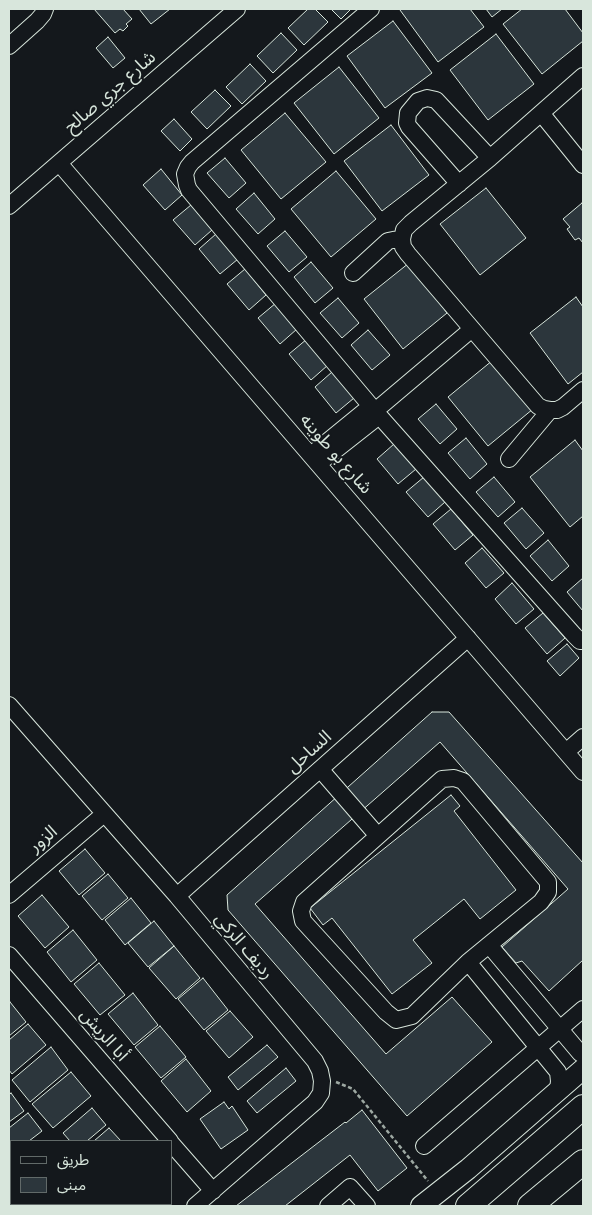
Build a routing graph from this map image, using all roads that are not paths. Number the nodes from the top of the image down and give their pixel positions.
1 (45, 9) edge
2 (237, 9) edge
3 (371, 9) edge
4 (9, 46) edge
5 (583, 76) edge
6 (541, 114) junction
7 (490, 158) junction
8 (59, 162) junction
9 (583, 165) edge
10 (459, 184) junction
11 (9, 206) edge
12 (402, 240) junction
13 (353, 273) dead end
14 (472, 329) junction
15 (583, 390) edge
16 (550, 410) junction
17 (375, 411) junction
18 (314, 459) junction
19 (508, 459) dead end
20 (468, 638) junction
21 (583, 641) edge
22 (9, 705) edge
23 (583, 737) edge
24 (566, 752) junction
25 (320, 769) junction
26 (583, 772) edge
27 (104, 814) junction
28 (378, 836) junction
29 (9, 895) edge
30 (177, 896) junction
31 (488, 945) junction
32 (9, 954) edge
33 (468, 962) junction
34 (583, 1009) edge
35 (560, 1029) junction
36 (538, 1048) junction
37 (583, 1055) edge
38 (583, 1069) edge
39 (558, 1091) junction
40 (583, 1108) edge
41 (169, 1140) edge
42 (172, 1143) edge
43 (424, 1146) dead end
44 (583, 1162) edge
45 (561, 1182) junction
46 (213, 1191) junction
47 (195, 1206) edge
48 (328, 1206) edge
49 (367, 1206) edge
50 (421, 1206) edge
51 (468, 1206) edge
52 (530, 1206) edge
53 (541, 1206) edge

1 - 4 street
2 - 8 street, شارع جري صالح
3 - 17 street
5 - 6 street
6 - 7 street
6 - 9 street
7 - 10 street
7 - 10 street
8 - 11 street, شارع جري صالح
8 - 18 street, شارع بو طوينه
10 - 12 street
12 - 13 street
12 - 14 street
14 - 16 street
14 - 17 street
15 - 16 street
16 - 19 street
17 - 18 street
17 - 21 street
18 - 20 street, شارع بو طوينه
20 - 24 street, شارع بو طوينه
20 - 25 street, الساحل
22 - 27 street, رديف الركي
23 - 24 street
24 - 26 street, شارع بو طوينه
25 - 28 street
25 - 30 street, الساحل
27 - 29 street, الزور
27 - 30 street, رديف الركي
28 - 31 street
28 - 33 street
30 - 46 street, رديف الركي
31 - 33 street
31 - 35 street
32 - 41 street, أبا الريش
33 - 36 street
34 - 35 street
35 - 36 street
35 - 37 street
36 - 39 street
36 - 43 street
38 - 39 main road
39 - 50 main road
40 - 51 highway
42 - 46 street, أبا الريش
44 - 45 highway
45 - 52 highway
45 - 53 highway
46 - 47 street
48 - 49 street

